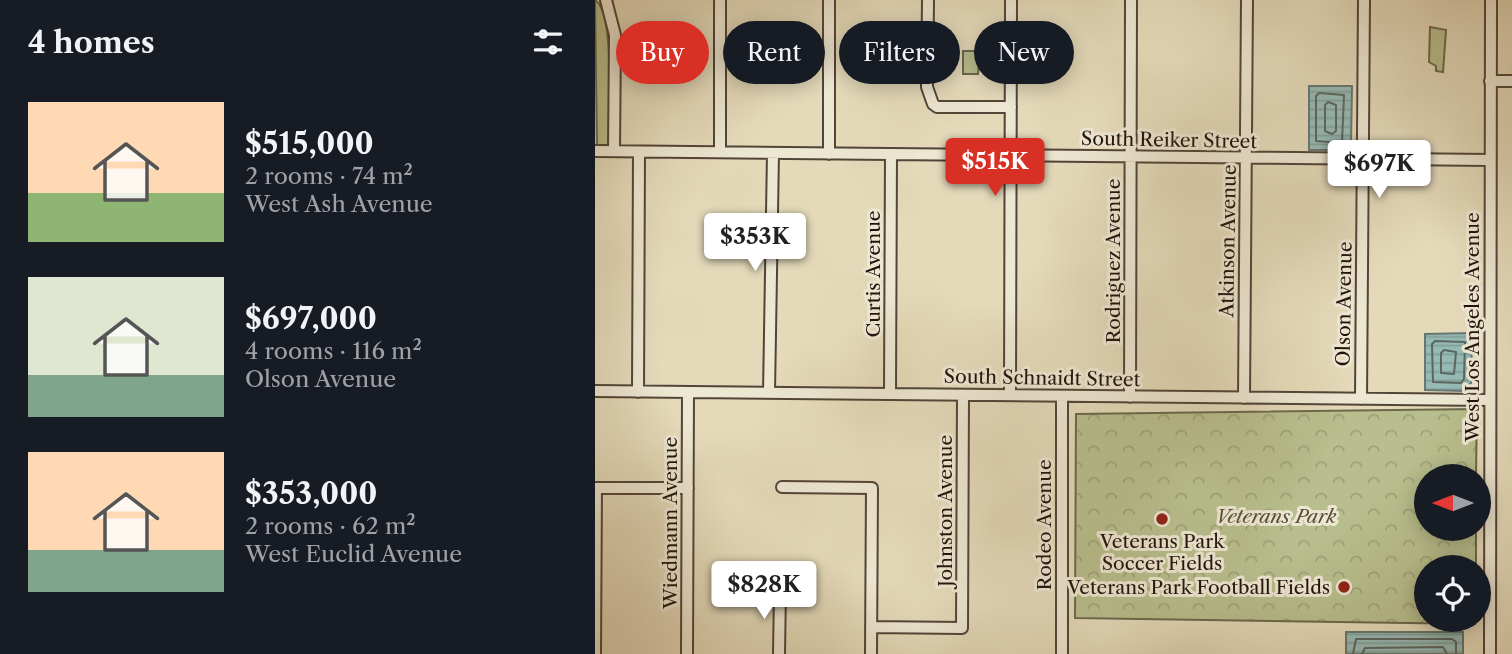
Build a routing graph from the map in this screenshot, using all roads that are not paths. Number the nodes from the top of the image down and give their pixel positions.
1 (606, 0) edge
2 (720, 0) edge
3 (829, 0) edge
4 (928, 0) edge
5 (1011, 0) edge
6 (1131, 0) edge
7 (1247, 0) edge
8 (1364, 0) edge
9 (1491, 0) edge
10 (1490, 81) junction
11 (1512, 81) edge
12 (1011, 107) junction
13 (595, 151) edge
14 (614, 151) junction
15 (639, 152) junction
16 (720, 152) junction
17 (773, 153) junction
18 (829, 153) junction
19 (891, 154) junction
20 (1010, 156) junction
21 (1131, 157) junction
22 (1247, 158) junction
23 (1363, 159) junction
24 (1490, 160) junction
25 (595, 391) edge
26 (638, 392) junction
27 (688, 392) junction
28 (769, 393) junction
29 (890, 394) junction
30 (963, 395) junction
31 (1010, 395) junction
32 (1062, 396) junction
33 (1130, 397) junction
34 (1244, 398) junction
35 (1361, 399) junction
36 (1489, 400) junction
37 (782, 487) dead end
38 (596, 488) edge
39 (688, 488) junction
40 (779, 589) dead end
41 (595, 597) edge
42 (595, 611) edge
43 (871, 627) junction
44 (595, 654) edge
45 (687, 654) edge
46 (779, 654) edge
47 (871, 654) edge
48 (1062, 654) edge
49 (1490, 654) edge

1 - 14 street
2 - 16 street
3 - 18 street
4 - 12 street
5 - 12 street
6 - 21 street, Rodriguez Avenue
7 - 22 street, Atkinson Avenue
8 - 23 street, Olson Avenue
9 - 10 street, West Los Angeles Avenue
10 - 11 street
10 - 24 street, West Los Angeles Avenue
12 - 20 street
13 - 14 street, South Reiker Street
14 - 15 street, South Reiker Street
15 - 16 street, South Reiker Street
15 - 26 street
16 - 17 street, South Reiker Street
17 - 18 street, South Reiker Street
17 - 28 street
18 - 19 street, South Reiker Street
19 - 20 street, South Reiker Street
19 - 29 street, Curtis Avenue
20 - 21 street, South Reiker Street
20 - 31 street
21 - 22 street, South Reiker Street
21 - 33 street, Rodriguez Avenue
22 - 23 street, South Reiker Street
22 - 34 street, Atkinson Avenue
23 - 24 street, South Reiker Street
23 - 35 street, Olson Avenue
24 - 36 street, West Los Angeles Avenue
25 - 26 street, South Schnaidt Street
26 - 27 street, South Schnaidt Street
27 - 28 street, South Schnaidt Street
27 - 39 street, Wiedmann Avenue
28 - 29 street, South Schnaidt Street
29 - 30 street, South Schnaidt Street
30 - 31 street, South Schnaidt Street
30 - 43 street, Johnston Avenue
31 - 32 street, South Schnaidt Street
32 - 33 street, South Schnaidt Street
32 - 48 street, Rodeo Avenue
33 - 34 street, South Schnaidt Street
34 - 35 street, South Schnaidt Street
35 - 36 street, South Schnaidt Street
36 - 49 street, West Los Angeles Avenue
37 - 43 street
38 - 39 street
38 - 41 street
39 - 45 street, Wiedmann Avenue
40 - 46 street
41 - 42 street
42 - 44 street
43 - 47 street

